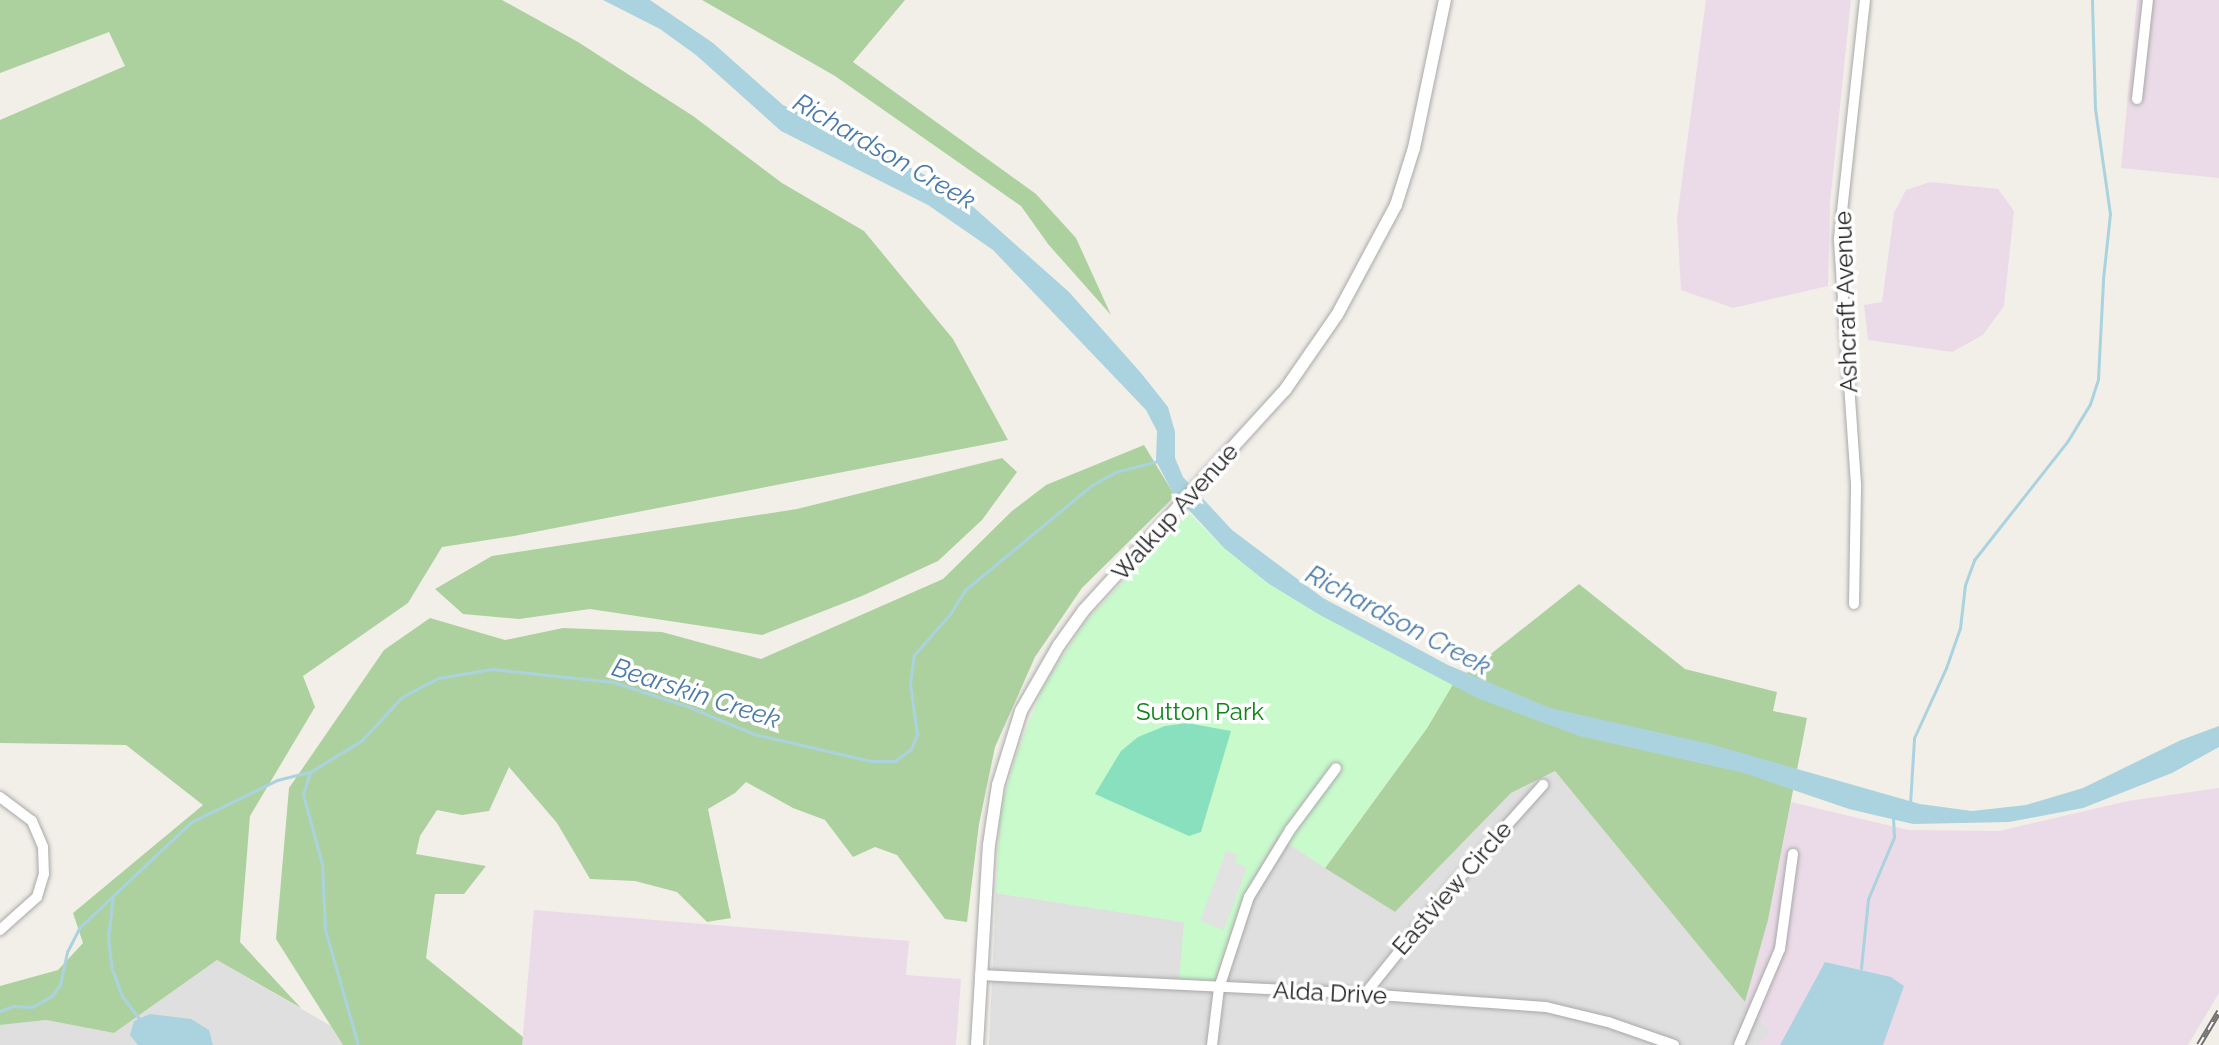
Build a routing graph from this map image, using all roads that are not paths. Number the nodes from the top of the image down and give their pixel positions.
1 (1445, 0) edge
2 (1865, 0) edge
3 (2148, 0) edge
4 (2137, 99) dead end
5 (1854, 604) dead end
6 (1336, 768) dead end
7 (1543, 785) dead end
8 (0, 797) edge
9 (1793, 854) dead end
10 (0, 930) edge
11 (980, 975) junction
12 (1219, 988) junction
13 (1365, 994) junction
14 (977, 1045) edge
15 (1212, 1045) edge
16 (1674, 1045) edge
17 (1739, 1045) edge

1 - 11 street, Walkup Avenue
2 - 5 street, Ashcraft Avenue
3 - 4 street
6 - 12 street
7 - 13 street, Eastview Circle
8 - 10 street
9 - 17 street
11 - 12 street, Alda Drive
11 - 14 street, Walkup Avenue
12 - 13 street, Alda Drive
12 - 15 street
13 - 16 street, Alda Drive

